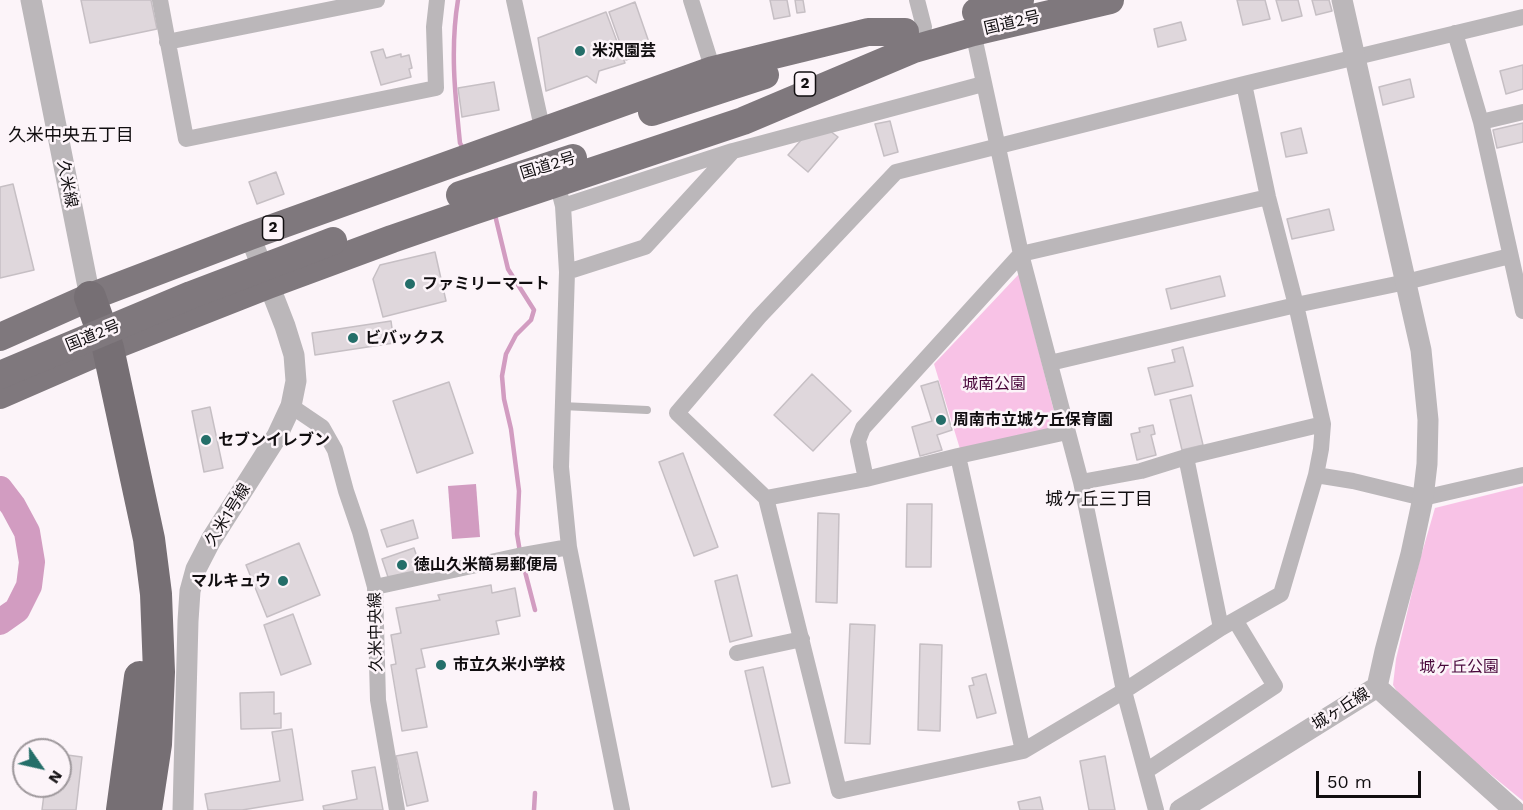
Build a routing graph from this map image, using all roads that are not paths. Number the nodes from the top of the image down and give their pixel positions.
1 (31, 0) edge
2 (160, 0) edge
3 (377, 0) edge
4 (437, 0) edge
5 (514, 0) edge
6 (691, 0) edge
7 (1020, 0) edge
8 (1110, 0) edge
9 (1341, 0) edge
10 (1523, 17) edge
11 (915, 27) edge
12 (973, 32) junction
13 (1455, 33) junction
14 (167, 42) junction
15 (1355, 58) junction
16 (713, 70) junction
17 (983, 84) junction
18 (1244, 84) junction
19 (1523, 112) edge
20 (1481, 122) junction
21 (543, 132) junction
22 (997, 147) junction
23 (733, 151) junction
24 (477, 181) junction
25 (560, 195) junction
26 (1268, 196) junction
27 (330, 233) junction
28 (250, 236) junction
29 (1021, 254) junction
30 (1510, 256) junction
31 (567, 272) junction
32 (1406, 282) junction
33 (268, 285) junction
34 (90, 297) junction
35 (1296, 304) junction
36 (1523, 311) edge
37 (0, 337) edge
38 (99, 352) junction
39 (0, 354) edge
40 (1050, 363) junction
41 (0, 375) edge
42 (0, 395) edge
43 (291, 406) junction
44 (562, 406) junction
45 (647, 410) dead end
46 (1323, 424) junction
47 (1067, 432) junction
48 (958, 456) junction
49 (1186, 457) junction
50 (1316, 475) junction
51 (1523, 475) edge
52 (866, 479) junction
53 (1080, 482) junction
54 (766, 498) junction
55 (1423, 498) junction
56 (568, 548) junction
57 (375, 587) junction
58 (1228, 624) junction
59 (802, 639) junction
60 (737, 653) dead end
61 (1377, 687) junction
62 (1124, 691) junction
63 (1023, 751) junction
64 (1146, 771) junction
65 (122, 810) edge
66 (146, 810) edge
67 (183, 810) edge
68 (397, 810) edge
69 (622, 810) edge
70 (1156, 810) edge
71 (1180, 810) edge
72 (1514, 810) edge

1 - 34 street, 久米線
2 - 14 street
3 - 14 street
4 - 14 street
5 - 21 street
6 - 16 street
7 - 11 highway, 国道2号 / 2
8 - 12 highway, 国道2号 / 2
9 - 15 street
10 - 13 street
11 - 12 highway, 国道2号 / 2
11 - 16 highway, 2
11 - 24 highway, 国道2号 / 2
11 - 25 highway, 2
12 - 17 street
13 - 15 street
13 - 20 street
15 - 18 street
15 - 32 street
16 - 21 highway, 2
17 - 22 street
17 - 23 street
18 - 22 street
18 - 26 street
19 - 20 street
20 - 30 street
21 - 24 highway, 2
22 - 29 street
22 - 54 street
23 - 25 street
23 - 31 street
24 - 25 highway, 2
24 - 27 highway, 国道2号 / 2
24 - 28 highway, 2
24 - 33 highway, 2
25 - 31 street
26 - 29 street
26 - 35 street
27 - 39 highway, 国道2号 / 2
27 - 41 highway, 国道2号 / 2, bridge
28 - 33 street, 久米1号線
28 - 34 highway, 2
29 - 40 street
29 - 52 street
30 - 32 street
30 - 36 street
31 - 44 street
32 - 35 street
32 - 55 street
33 - 38 highway, 2
33 - 43 street, 久米1号線
34 - 37 highway, 2
34 - 38 highway
35 - 40 street
35 - 46 street
38 - 42 highway, 2
38 - 65 highway
38 - 66 highway
40 - 47 street
43 - 57 street, 久米中央線
43 - 67 street, 久米1号線
44 - 45 lane
44 - 56 street
46 - 49 street
46 - 50 street
47 - 48 street
47 - 53 street
48 - 52 street
48 - 63 street
49 - 53 street
49 - 58 street
50 - 55 street
50 - 58 street
51 - 55 street
52 - 54 street
53 - 62 street
54 - 59 street
55 - 61 street
56 - 57 street
56 - 69 street
57 - 68 street, 久米中央線
58 - 62 street
58 - 64 street
59 - 60 street
59 - 63 street
61 - 71 street, 城ヶ丘線
61 - 72 street, 城ヶ丘線
62 - 63 street
62 - 64 street
64 - 70 street

